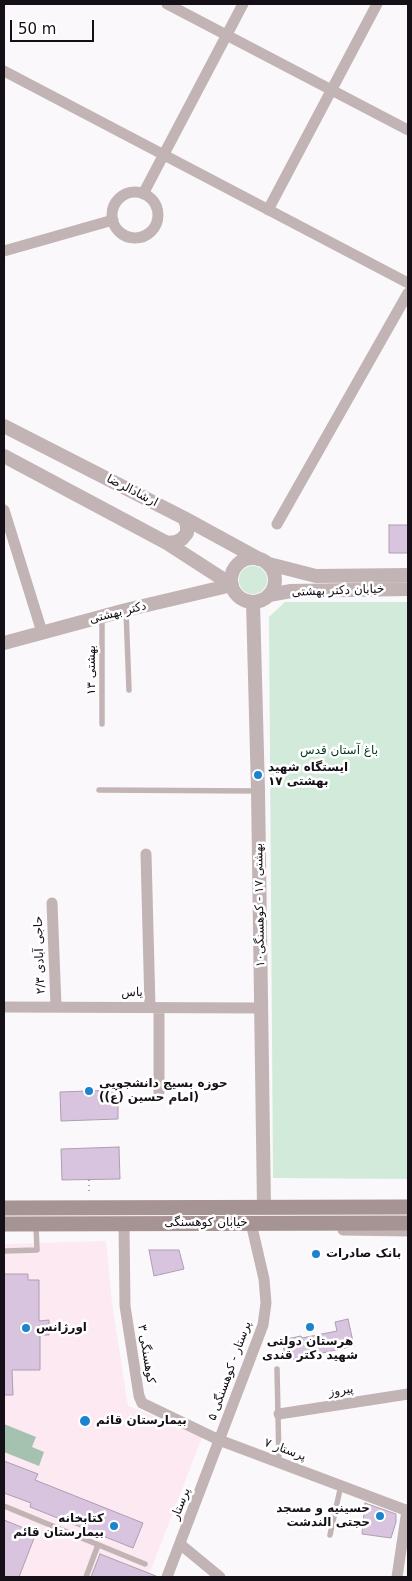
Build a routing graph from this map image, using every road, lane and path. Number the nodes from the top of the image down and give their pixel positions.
1 (167, 4) edge
2 (243, 4) edge
3 (377, 4) edge
4 (227, 35) junction
5 (4, 72) edge
6 (331, 90) junction
7 (408, 130) edge
8 (163, 155) junction
9 (143, 194) junction
10 (268, 210) junction
11 (112, 220) junction
12 (4, 251) edge
13 (408, 283) edge
14 (408, 293) edge
15 (4, 426) edge
16 (4, 456) edge
17 (4, 510) edge
18 (184, 518) junction
19 (277, 524) dead end
20 (167, 543) junction
21 (264, 561) junction
22 (408, 575) edge
23 (232, 585) junction
24 (408, 589) edge
25 (269, 595) junction
26 (253, 602) junction
27 (126, 610) junction
28 (102, 616) junction
29 (42, 632) junction
30 (4, 642) edge
31 (130, 690) dead end
32 (102, 724) dead end
33 (99, 790) dead end
34 (258, 791) junction
35 (146, 854) dead end
36 (52, 903) dead end
37 (56, 1006) junction
38 (4, 1007) edge
39 (154, 1007) junction
40 (261, 1008) junction
41 (159, 1092) dead end
42 (89, 1180) dead end
43 (89, 1207) junction
44 (264, 1207) junction
45 (4, 1208) edge
46 (408, 1208) edge
47 (408, 1223) edge
48 (4, 1224) edge
49 (36, 1224) junction
50 (124, 1224) junction
51 (252, 1226) junction
52 (408, 1231) edge
53 (4, 1251) edge
54 (277, 1368) dead end
55 (408, 1394) edge
56 (279, 1414) junction
57 (219, 1440) junction
58 (279, 1462) junction
59 (341, 1485) junction
60 (4, 1506) edge
61 (408, 1510) edge
62 (330, 1536) dead end
63 (180, 1544) junction
64 (98, 1545) junction
65 (145, 1564) dead end
66 (86, 1577) edge
67 (167, 1577) edge
68 (220, 1577) edge
69 (397, 1577) edge

1 - 4 street
2 - 4 street
3 - 6 street
4 - 6 street
4 - 8 street
5 - 8 street
6 - 7 street
6 - 10 street
8 - 9 street
8 - 10 street
9 - 11 street
9 - 11 street
10 - 13 street
11 - 12 street
14 - 19 street
15 - 18 street, ارشادالرضا
16 - 20 street
17 - 29 street
18 - 20 street
18 - 21 street, ارشادالرضا
20 - 23 street
21 - 22 street, خیابان دکتر بهشتی
21 - 23 street
21 - 25 street
23 - 26 street
23 - 27 street, دکتر بهشتی
24 - 25 street, خیابان دکتر بهشتی
25 - 26 street
26 - 34 street, بهشتی ۱۷ - کوهسنگی۱۰
27 - 28 street, دکتر بهشتی
27 - 31 lane
28 - 29 street, دکتر بهشتی
28 - 32 lane, بهشتی ۱۳
29 - 30 street, دکتر بهشتی
33 - 34 lane
34 - 40 street, بهشتی ۱۷ - کوهسنگی۱۰
35 - 39 street
36 - 37 street, حاجی آبادی ۲/۳
37 - 38 street, یاس
37 - 39 street, یاس
39 - 40 street, یاس
39 - 41 street
40 - 44 street, بهشتی ۱۷ - کوهسنگی۱۰
42 - 43 path
43 - 44 main road, خیابان کوهسنگی
43 - 45 main road, خیابان کوهسنگی
44 - 46 main road, خیابان کوهسنگی
47 - 51 main road, خیابان کوهسنگی
48 - 49 main road, خیابان کوهسنگی
49 - 50 main road, خیابان کوهسنگی
49 - 53 lane
50 - 51 main road, خیابان کوهسنگی
50 - 57 street, کوهسنگی ۳
51 - 52 street
51 - 57 street, پرستار - کوهسنگی ۵
54 - 56 lane
55 - 56 street, پیروز
56 - 58 lane
57 - 58 street, پرستار ۷
57 - 63 street, پرستار
58 - 59 street, پرستار ۷
59 - 61 street, پرستار ۷
59 - 62 lane
60 - 64 lane
61 - 69 street
63 - 67 street, پرستار
63 - 68 street
64 - 65 lane
64 - 66 lane

